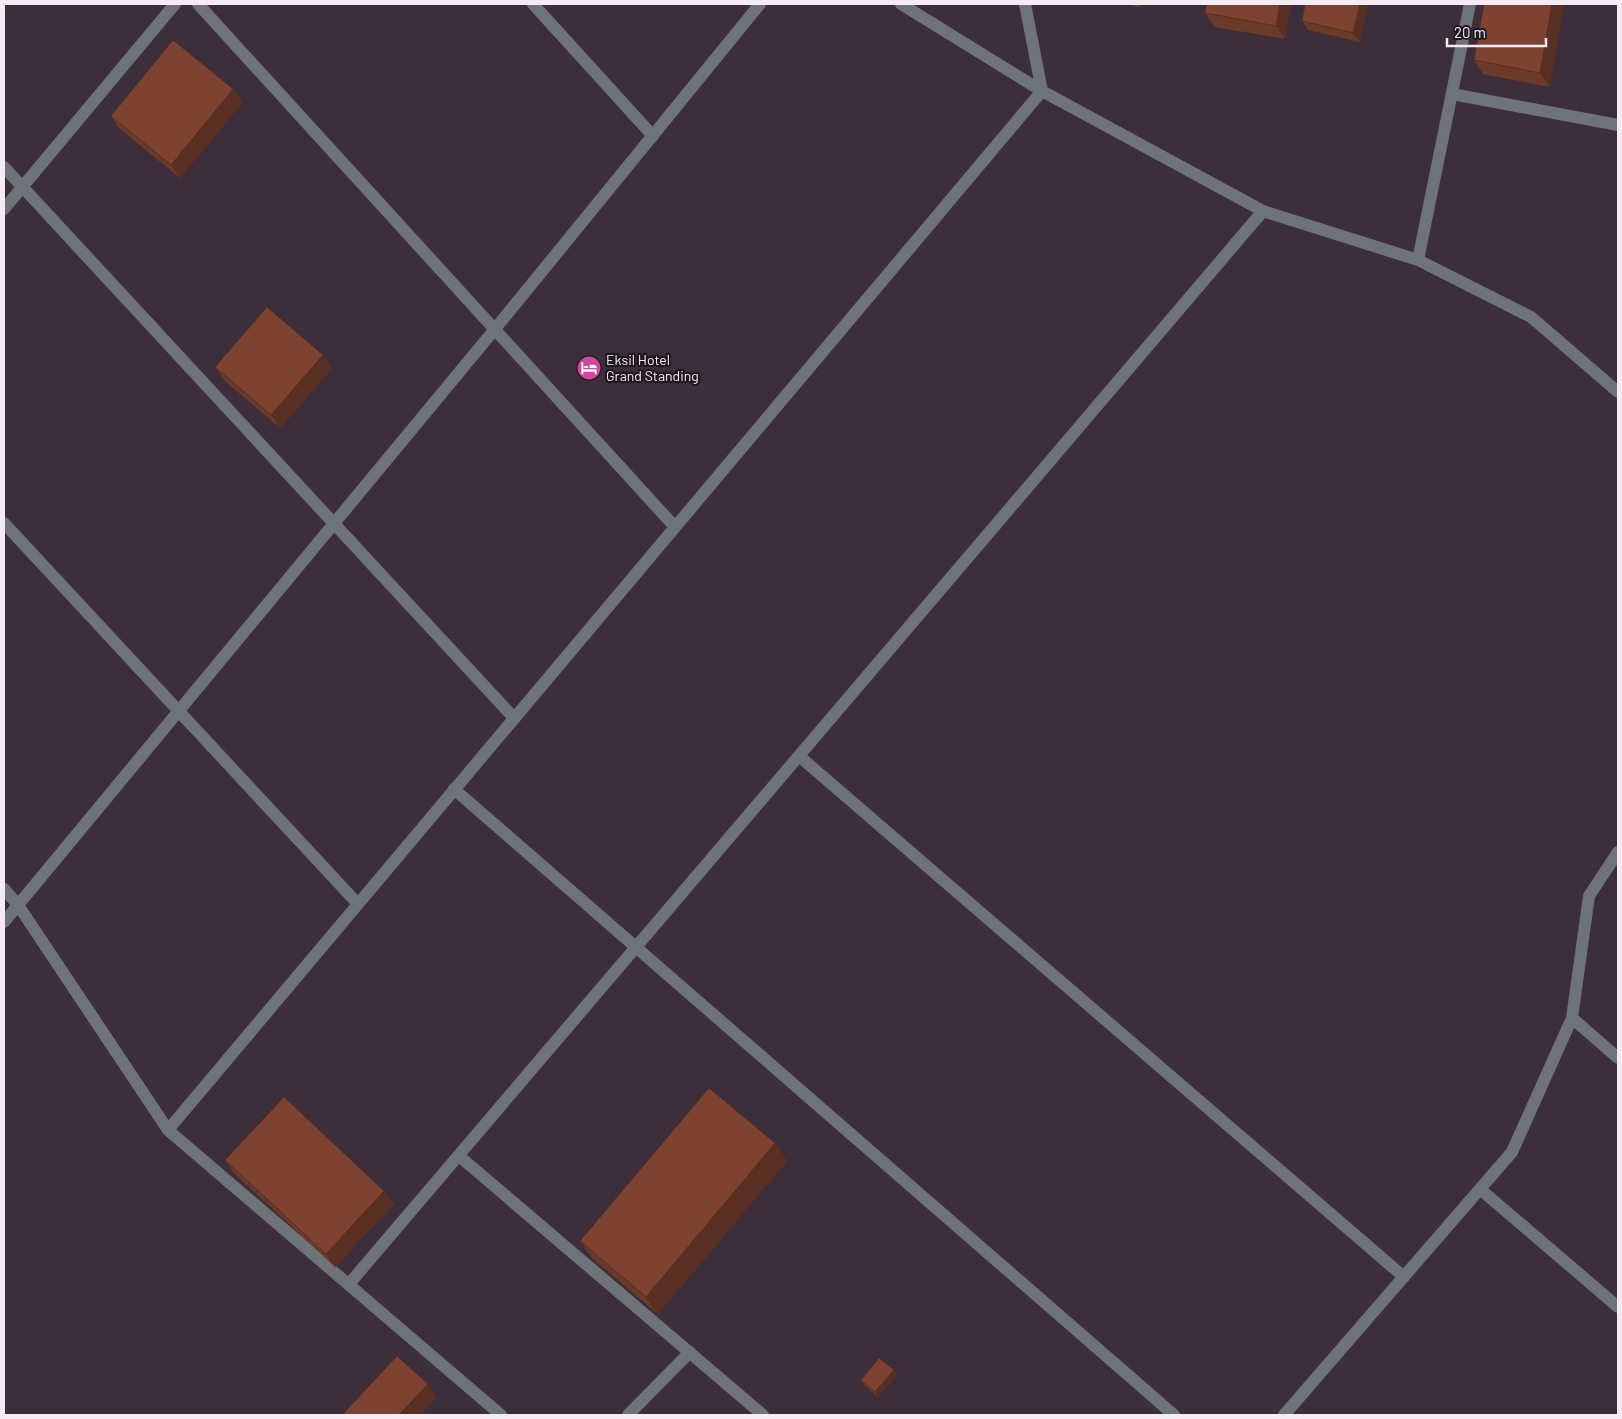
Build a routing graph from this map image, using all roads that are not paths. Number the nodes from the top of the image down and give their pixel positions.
1 (175, 4) edge
2 (198, 4) edge
3 (532, 4) edge
4 (760, 4) edge
5 (901, 4) edge
6 (1025, 4) edge
7 (1470, 4) edge
8 (1042, 91) junction
9 (1452, 94) junction
10 (1618, 125) edge
11 (653, 136) junction
12 (4, 167) edge
13 (22, 186) junction
14 (4, 209) edge
15 (1263, 211) junction
16 (1418, 260) junction
17 (495, 329) junction
18 (1618, 392) edge
19 (334, 522) junction
20 (4, 523) edge
21 (675, 527) junction
22 (179, 711) junction
23 (514, 718) junction
24 (799, 756) junction
25 (454, 789) junction
26 (1618, 852) edge
27 (4, 889) edge
28 (358, 904) junction
29 (18, 905) junction
30 (4, 922) edge
31 (636, 948) junction
32 (1572, 1018) junction
33 (1618, 1058) edge
34 (168, 1130) junction
35 (459, 1156) junction
36 (1480, 1189) junction
37 (1404, 1277) junction
38 (349, 1284) junction
39 (1618, 1307) edge
40 (690, 1352) junction
41 (501, 1415) edge
42 (628, 1415) edge
43 (763, 1415) edge
44 (1174, 1415) edge
45 (1284, 1415) edge

1 - 13 street
2 - 17 street
3 - 11 street
4 - 11 street
5 - 8 street
6 - 8 street
7 - 9 street
8 - 15 street
8 - 21 street
9 - 10 street
9 - 16 street
11 - 17 street
12 - 13 street
13 - 14 street
13 - 19 street
15 - 16 street
15 - 24 street
16 - 18 street
17 - 19 street
17 - 21 street
19 - 22 street
19 - 23 street
20 - 22 street
21 - 23 street
22 - 28 street
22 - 29 street
23 - 25 street
24 - 31 street
24 - 37 street
25 - 28 street
25 - 31 street
26 - 32 street
27 - 29 street
28 - 34 street
29 - 30 street
29 - 34 street
31 - 35 street
31 - 44 street
32 - 33 street
32 - 36 street
34 - 38 street
35 - 38 street
35 - 40 street
36 - 37 street
36 - 39 street
37 - 45 street
38 - 41 street
40 - 42 street
40 - 43 street

